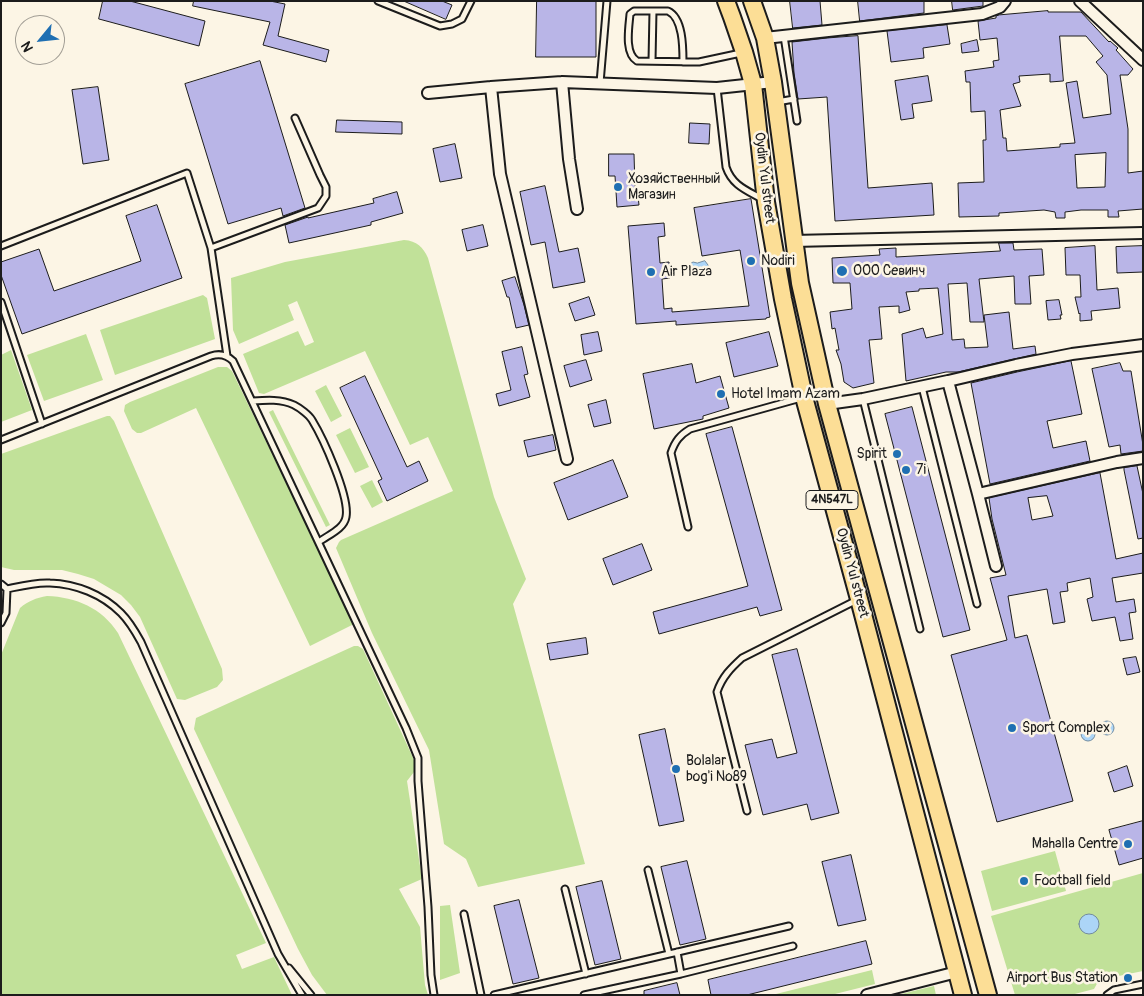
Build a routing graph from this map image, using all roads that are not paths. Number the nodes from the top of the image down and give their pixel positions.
1 (378, 1) edge
2 (470, 1) edge
3 (608, 1) edge
4 (726, 1) edge
5 (1005, 1) edge
6 (1080, 1) edge
7 (754, 4) edge
8 (653, 11) junction
9 (784, 36) junction
10 (765, 38) junction
11 (744, 52) junction
12 (1143, 60) edge
13 (652, 61) junction
14 (684, 62) junction
15 (562, 82) junction
16 (773, 82) junction
17 (600, 83) junction
18 (752, 84) junction
19 (491, 87) junction
20 (717, 88) junction
21 (428, 93) dead end
22 (794, 99) junction
23 (776, 103) junction
24 (295, 118) dead end
25 (797, 121) dead end
26 (766, 202) junction
27 (577, 210) dead end
28 (1143, 233) edge
29 (793, 240) junction
30 (1, 246) edge
31 (211, 248) junction
32 (1, 302) edge
33 (1143, 345) edge
34 (227, 356) junction
35 (948, 381) junction
36 (922, 386) junction
37 (804, 397) junction
38 (863, 399) junction
39 (253, 401) junction
40 (826, 404) junction
41 (42, 424) junction
42 (1, 440) edge
43 (1143, 458) edge
44 (567, 459) dead end
45 (978, 494) junction
46 (688, 527) dead end
47 (319, 542) junction
48 (996, 566) dead end
49 (1, 584) edge
50 (7, 589) junction
51 (859, 599) junction
52 (977, 604) dead end
53 (1, 623) edge
54 (920, 629) dead end
55 (747, 811) dead end
56 (648, 870) dead end
57 (565, 889) dead end
58 (464, 914) dead end
59 (789, 926) dead end
60 (793, 946) dead end
61 (676, 952) junction
62 (278, 954) junction
63 (670, 954) junction
64 (957, 972) junction
65 (586, 974) junction
66 (681, 974) junction
67 (1143, 984) edge
68 (302, 995) edge
69 (311, 995) edge
70 (434, 995) edge
71 (481, 995) edge
72 (494, 995) edge
73 (584, 995) edge
74 (867, 995) edge
75 (963, 995) edge
76 (988, 995) edge
77 (1107, 995) edge

1 - 2 lane
3 - 17 lane
4 - 11 main road, Oydin Yul street / 4N547L
5 - 9 street
6 - 12 street
7 - 10 main road, Oydin Yul street / 4N547L
8 - 13 lane
8 - 13 lane
8 - 14 lane
9 - 10 street
9 - 22 lane
10 - 16 main road, Oydin Yul street / 4N547L
11 - 14 lane
11 - 18 main road, Oydin Yul street / 4N547L
13 - 14 lane
15 - 17 street
15 - 19 street
15 - 27 street
16 - 18 street
16 - 23 main road, Oydin Yul street / 4N547L
17 - 20 street
18 - 20 street
18 - 26 main road, Oydin Yul street / 4N547L
19 - 21 street
19 - 44 street
20 - 26 lane
22 - 23 lane
22 - 25 lane
23 - 29 main road, Oydin Yul street / 4N547L
24 - 31 lane
26 - 37 main road, Oydin Yul street / 4N547L
28 - 29 street
29 - 40 main road, Oydin Yul street / 4N547L
30 - 31 lane
31 - 34 lane
32 - 41 lane
33 - 35 street
34 - 39 lane
34 - 41 lane
35 - 36 street
35 - 45 street
36 - 38 street
36 - 52 lane
37 - 46 lane
37 - 51 main road, Oydin Yul street / 4N547L
38 - 40 street
38 - 54 lane
39 - 47 lane
39 - 47 lane
40 - 76 main road, Oydin Yul street / 4N547L
41 - 42 lane
43 - 45 street
45 - 48 street
47 - 70 lane
49 - 50 lane
50 - 53 lane
50 - 62 lane
51 - 55 lane
51 - 64 main road, Oydin Yul street / 4N547L
56 - 63 lane
57 - 65 lane
58 - 71 lane
59 - 61 lane
60 - 66 lane
61 - 63 lane
61 - 66 lane
62 - 68 lane
62 - 69 lane
63 - 65 lane
64 - 74 street
64 - 75 main road, Oydin Yul street / 4N547L
65 - 72 lane
66 - 73 lane
67 - 77 lane

